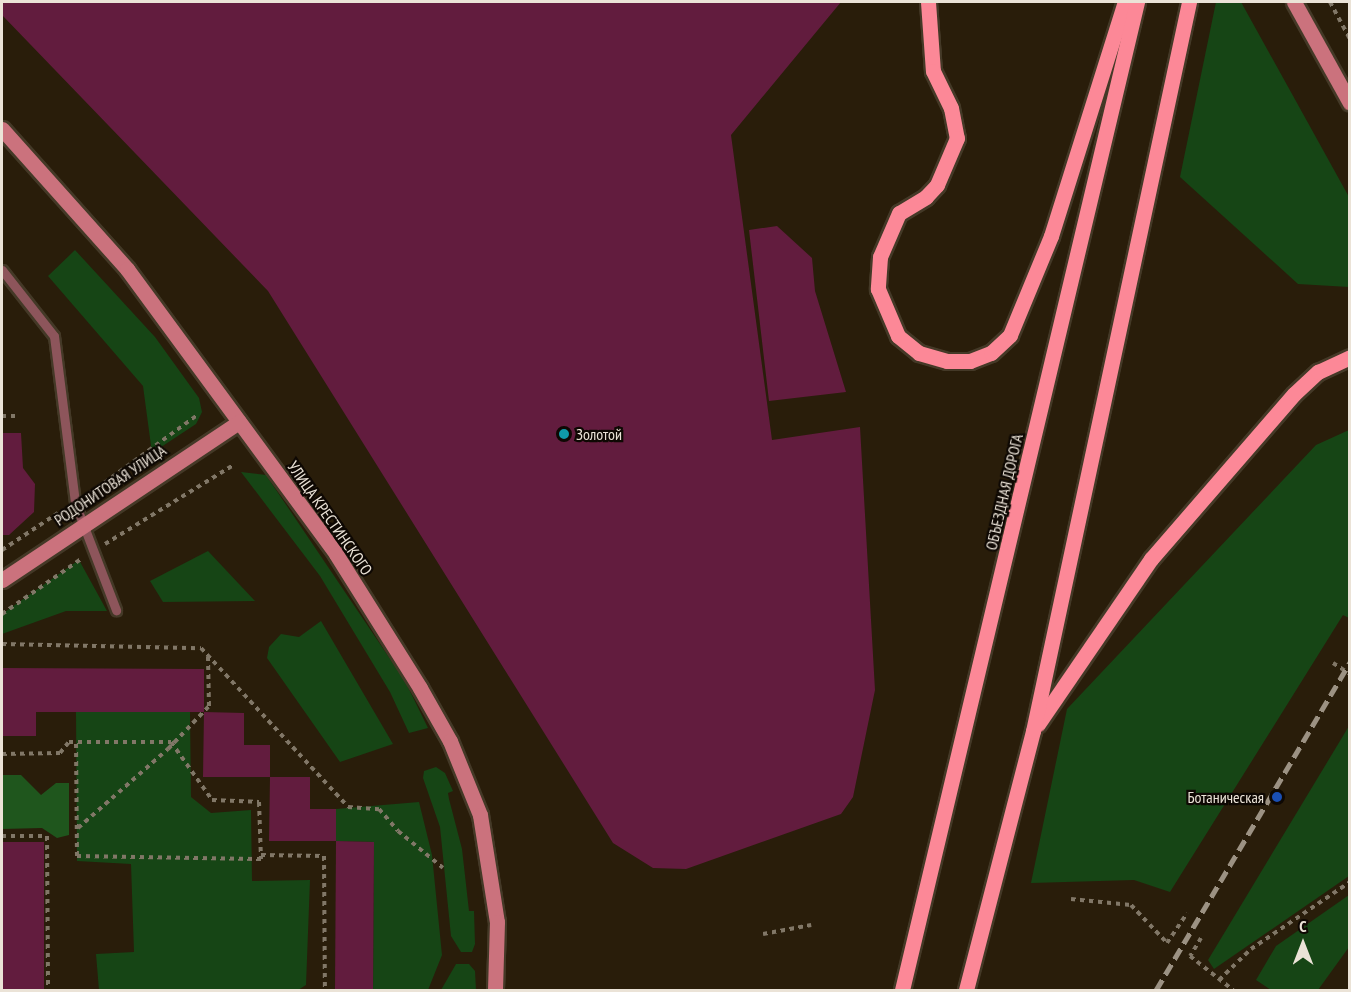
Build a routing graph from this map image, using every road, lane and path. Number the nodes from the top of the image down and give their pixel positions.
1 (928, 2) edge
2 (1125, 2) edge
3 (1137, 2) edge
4 (1189, 2) edge
5 (1294, 2) edge
6 (1330, 2) edge
7 (1350, 39) edge
8 (1350, 102) edge
9 (2, 129) edge
10 (2, 270) edge
11 (1350, 357) edge
12 (2, 416) edge
13 (16, 416) dead end
14 (196, 416) dead end
15 (239, 422) junction
16 (232, 466) dead end
17 (75, 503) junction
18 (84, 525) junction
19 (2, 550) edge
20 (94, 550) junction
21 (2, 580) edge
22 (116, 610) dead end
23 (2, 614) edge
24 (2, 644) edge
25 (208, 656) junction
26 (1333, 663) dead end
27 (1350, 674) edge
28 (1033, 731) junction
29 (76, 742) junction
30 (171, 742) junction
31 (2, 754) edge
32 (77, 828) junction
33 (2, 836) edge
34 (261, 855) junction
35 (443, 868) dead end
36 (1350, 882) edge
37 (1071, 899) dead end
38 (1187, 913) dead end
39 (811, 925) dead end
40 (763, 934) dead end
41 (1201, 938) dead end
42 (1220, 980) junction
43 (48, 990) edge
44 (326, 990) edge
45 (495, 990) edge
46 (902, 990) edge
47 (966, 990) edge
48 (1233, 990) edge

1 - 2 main road
3 - 46 main road, ОБЪЕЗДНАЯ ДОРОГА
4 - 28 main road
5 - 8 street
6 - 7 path
9 - 15 street, УЛИЦА КРЕСТИНСКОГО
10 - 17 lane
11 - 28 main road
12 - 13 path
14 - 17 path
15 - 18 street, РОДОНИТОВАЯ УЛИЦА
15 - 45 street, УЛИЦА КРЕСТИНСКОГО
16 - 20 path
17 - 18 lane
17 - 19 path
18 - 20 lane
18 - 21 street, РОДОНИТОВАЯ УЛИЦА
20 - 22 lane
20 - 23 path
24 - 25 path
25 - 30 path
25 - 35 path
26 - 27 path
28 - 47 main road
29 - 30 path
29 - 31 path
29 - 32 path
30 - 32 path
30 - 34 path
32 - 34 path
33 - 43 path
34 - 44 path
36 - 42 path
37 - 38 path
39 - 40 path
41 - 42 path
42 - 48 path

